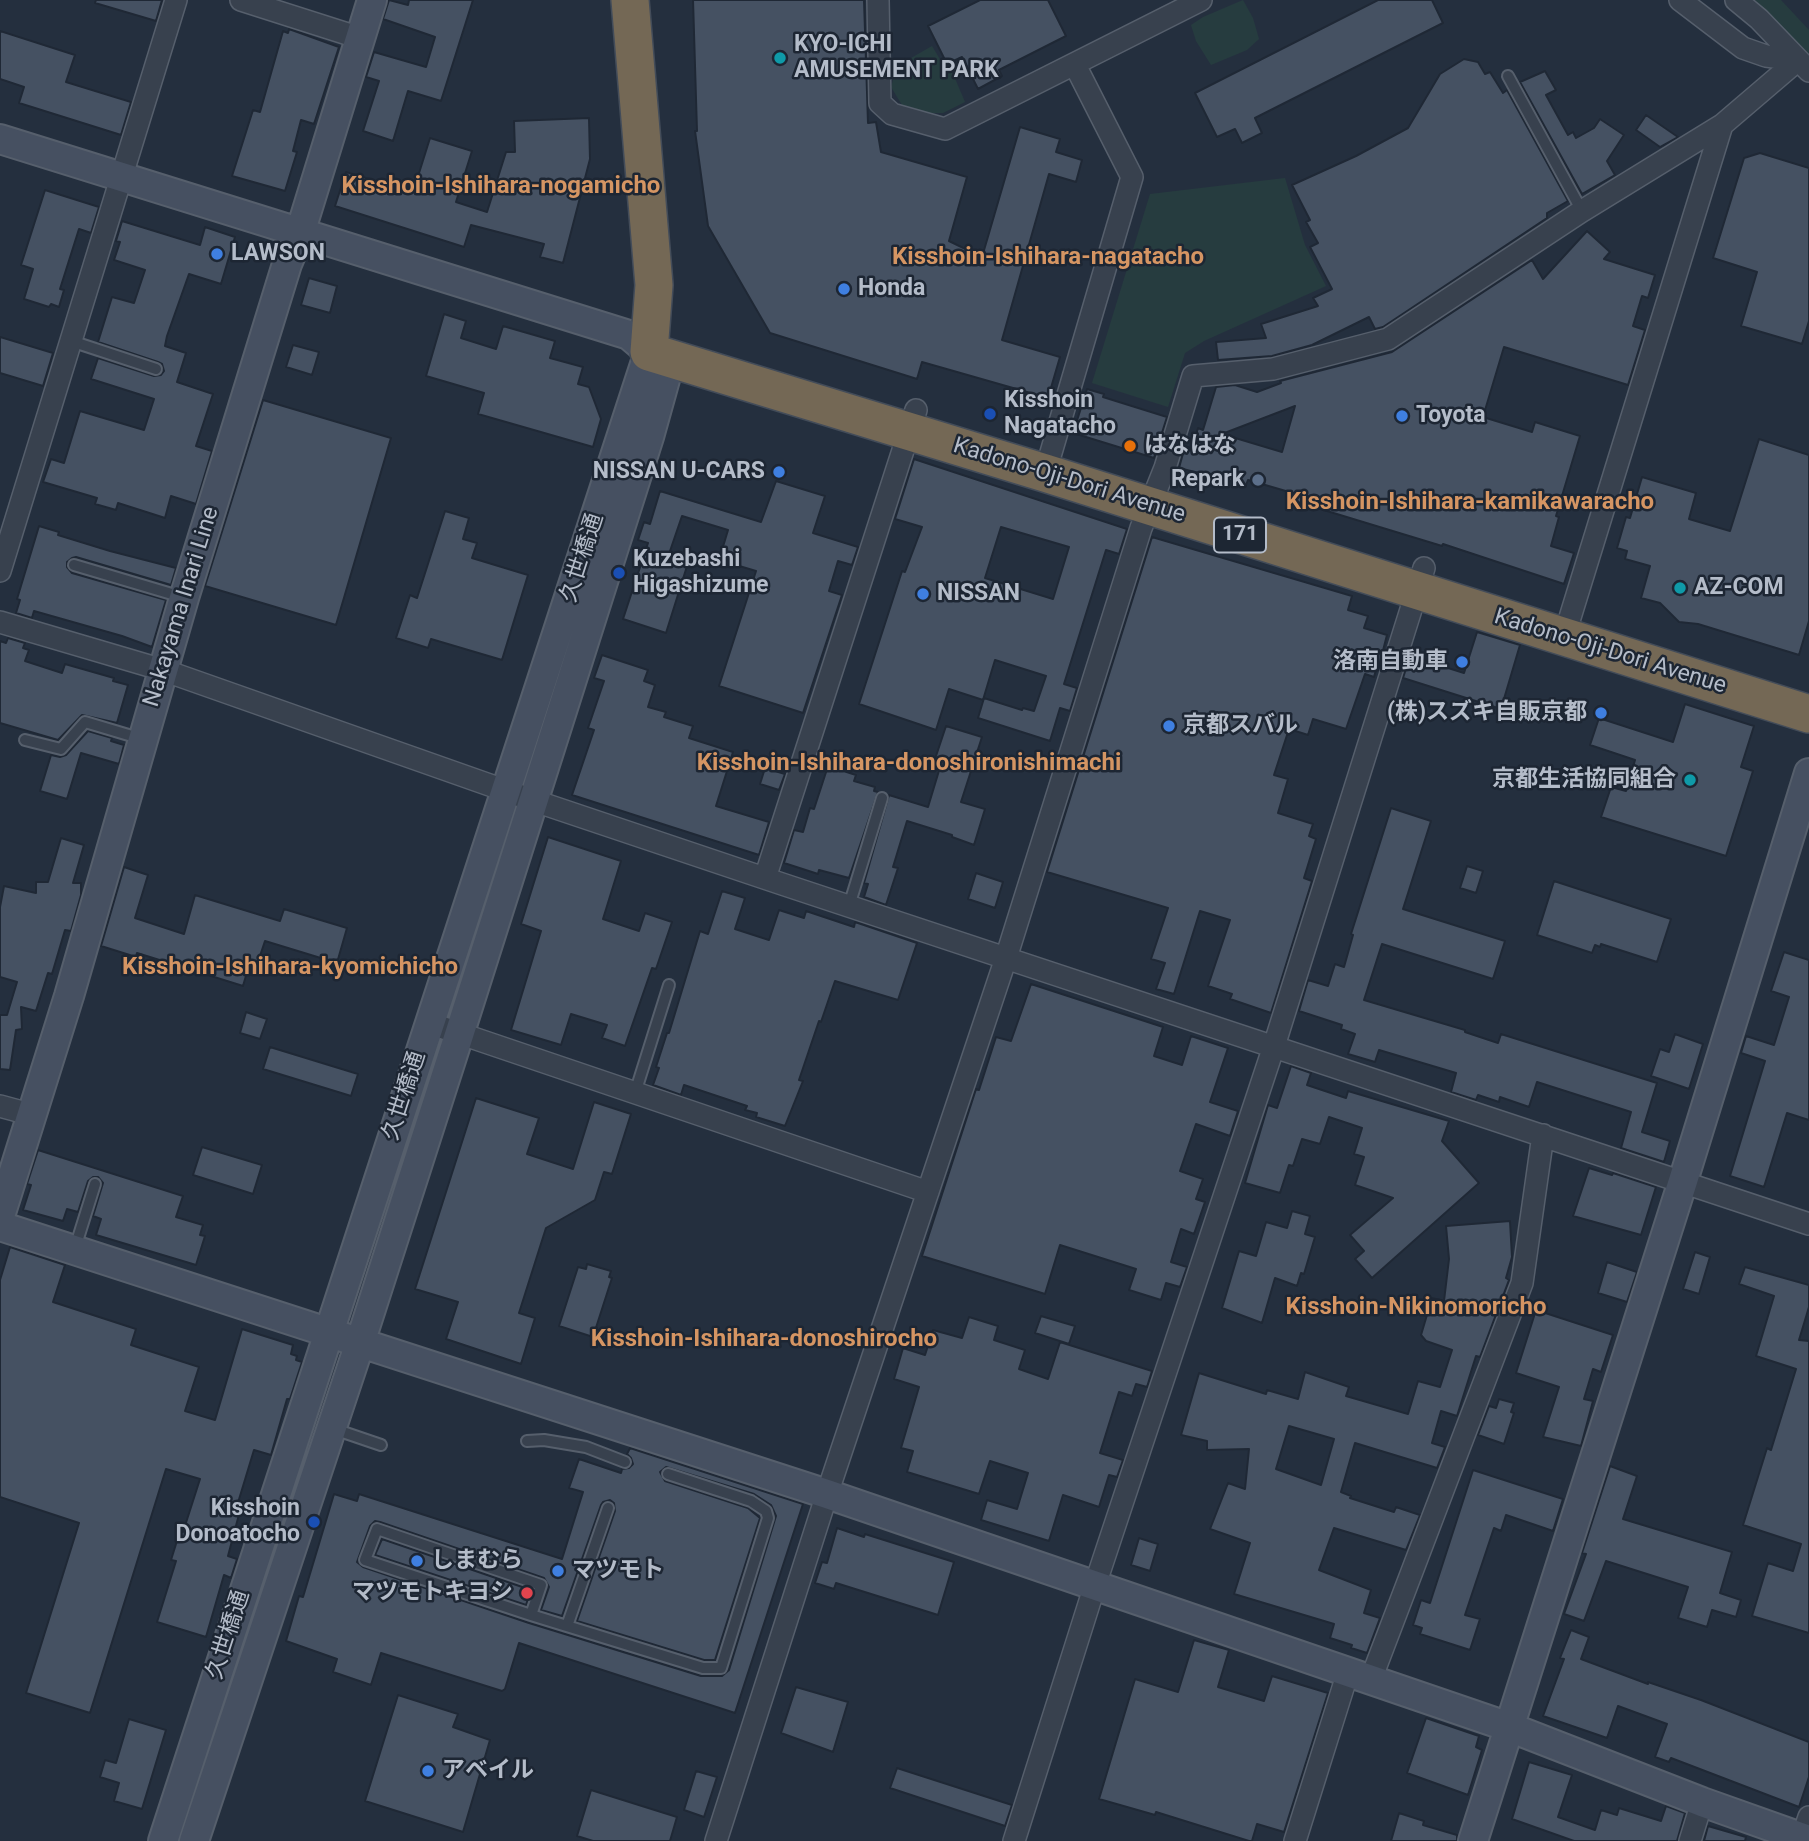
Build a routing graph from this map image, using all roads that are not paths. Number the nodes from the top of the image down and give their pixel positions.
1 (176, 0) edge
2 (241, 0) edge
3 (372, 0) edge
4 (630, 0) edge
5 (655, 0) edge
6 (878, 0) edge
7 (1202, 0) edge
8 (1680, 0) edge
9 (1736, 0) edge
10 (360, 38) junction
11 (1075, 65) junction
12 (1803, 66) edge
13 (1508, 76) dead end
14 (1722, 125) junction
15 (0, 139) edge
16 (122, 176) junction
17 (1582, 211) junction
18 (300, 233) junction
19 (71, 341) junction
20 (655, 341) junction
21 (156, 369) dead end
22 (913, 421) junction
23 (1048, 462) junction
24 (1153, 496) junction
25 (74, 565) dead end
26 (0, 571) edge
27 (1420, 580) junction
28 (184, 598) junction
29 (0, 622) edge
30 (1568, 625) junction
31 (163, 670) junction
32 (1809, 688) edge
33 (1809, 713) edge
34 (142, 739) junction
35 (25, 740) dead end
36 (1809, 773) edge
37 (506, 790) junction
38 (882, 798) dead end
39 (535, 800) junction
40 (765, 878) junction
41 (849, 906) junction
42 (1006, 958) junction
43 (669, 985) dead end
44 (429, 1023) junction
45 (459, 1035) junction
46 (1274, 1046) junction
47 (635, 1093) junction
48 (0, 1106) edge
49 (33, 1115) junction
50 (1543, 1135) junction
51 (1683, 1181) junction
52 (95, 1184) dead end
53 (928, 1192) junction
54 (0, 1216) edge
55 (1809, 1224) edge
56 (0, 1226) edge
57 (74, 1250) junction
58 (328, 1332) junction
59 (360, 1343) junction
60 (331, 1428) junction
61 (527, 1441) dead end
62 (381, 1445) dead end
63 (625, 1462) dead end
64 (668, 1474) dead end
65 (827, 1493) junction
66 (608, 1508) dead end
67 (1095, 1585) junction
68 (531, 1615) junction
69 (567, 1626) junction
70 (1360, 1675) junction
71 (1509, 1727) junction
72 (1702, 1802) junction
73 (1807, 1832) edge
74 (163, 1841) edge
75 (194, 1841) edge
76 (716, 1841) edge
77 (1014, 1841) edge
78 (1295, 1841) edge
79 (1473, 1841) edge
80 (1690, 1841) edge

1 - 16 street
2 - 10 street
3 - 10 street, Nakayama Inari Line
4 - 20 highway
5 - 20 highway
6 - 11 street
7 - 11 street
8 - 12 street
9 - 12 street
10 - 18 street, Nakayama Inari Line
11 - 23 street
12 - 14 street
13 - 17 lane
14 - 17 street
14 - 30 street
15 - 16 street
16 - 18 street
16 - 19 street
17 - 24 street
18 - 20 street
18 - 28 street, Nakayama Inari Line
19 - 21 lane
19 - 26 street
20 - 22 highway, Kadono-Oji-Dori Avenue / 171
20 - 37 street, 久世橋通
20 - 39 street, 久世橋通
22 - 23 highway, Kadono-Oji-Dori Avenue / 171
22 - 40 street
23 - 24 highway, Kadono-Oji-Dori Avenue / 171
24 - 27 highway, Kadono-Oji-Dori Avenue / 171
24 - 42 street
25 - 28 lane
27 - 30 highway, Kadono-Oji-Dori Avenue / 171
27 - 46 street
28 - 31 street, Nakayama Inari Line
29 - 31 street
30 - 32 highway, Kadono-Oji-Dori Avenue / 171
30 - 33 highway, Kadono-Oji-Dori Avenue / 171
31 - 34 street, Nakayama Inari Line
31 - 37 street
34 - 35 lane
34 - 49 street, Nakayama Inari Line
36 - 51 street
37 - 39 street
37 - 44 street, 久世橋通
38 - 41 lane
39 - 40 street
39 - 45 street, 久世橋通
40 - 41 street
41 - 42 street
42 - 46 street
42 - 53 street
43 - 47 lane
44 - 45 street
44 - 58 street, 久世橋通
45 - 47 street
45 - 59 street, 久世橋通
46 - 50 street
46 - 67 street
47 - 53 street
48 - 49 street
49 - 54 street, Nakayama Inari Line
50 - 51 street
50 - 70 street
51 - 55 street
51 - 71 street
52 - 57 lane
53 - 65 street
56 - 57 street
57 - 58 street
58 - 59 street
58 - 74 street, 久世橋通
59 - 60 street, 久世橋通
59 - 65 street
60 - 62 lane
60 - 75 street, 久世橋通
61 - 63 lane
64 - 69 lane
65 - 67 street
65 - 76 street
66 - 69 lane
67 - 70 street
67 - 77 street
68 - 68 lane
68 - 69 lane
70 - 71 street
70 - 78 street
71 - 72 street
71 - 79 street
72 - 73 street
72 - 80 street

